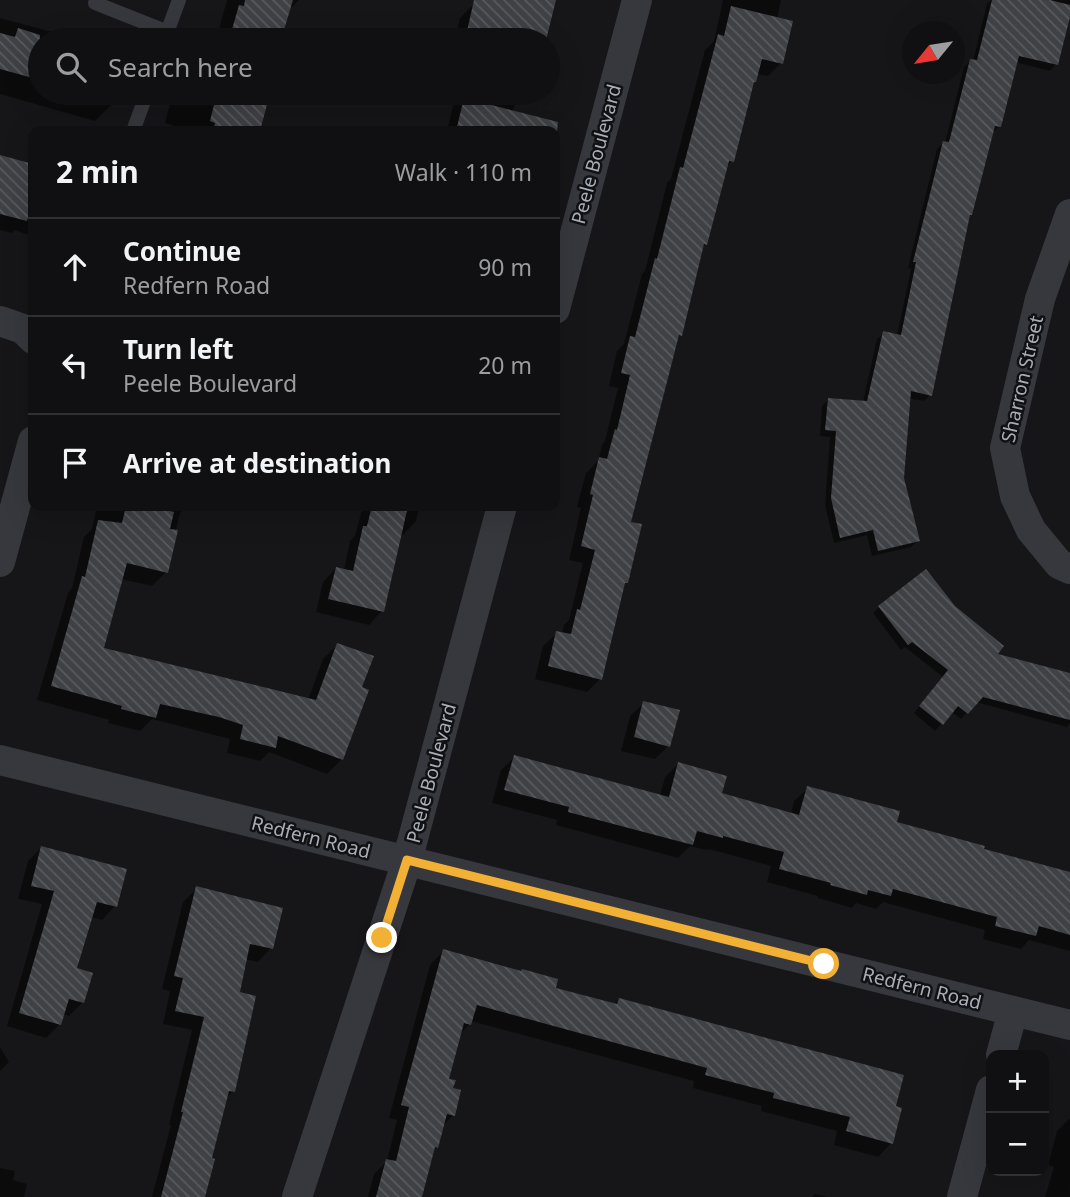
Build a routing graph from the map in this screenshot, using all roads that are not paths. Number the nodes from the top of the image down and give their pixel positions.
1 (179, 0) edge
2 (637, 0) edge
3 (91, 1) edge
4 (149, 28) edge
5 (169, 28) edge
6 (143, 105) edge
7 (135, 126) edge
8 (1070, 214) edge
9 (560, 290) edge
10 (0, 321) edge
11 (28, 334) edge
12 (28, 459) edge
13 (501, 511) edge
14 (0, 562) edge
15 (1070, 569) edge
16 (0, 760) edge
17 (407, 860) junction
18 (1013, 1011) junction
19 (1070, 1025) edge
20 (1002, 1050) edge
21 (986, 1108) edge
22 (298, 1197) edge
23 (962, 1197) edge

1 - 5 lane
2 - 9 street, Peele Boulevard
3 - 4 lane
6 - 7 lane
8 - 15 street, Sharron Street
10 - 11 street
12 - 14 street
13 - 17 street, Peele Boulevard
16 - 17 street, Redfern Road
17 - 18 street, Redfern Road
17 - 22 street, Peele Boulevard
18 - 19 street, Redfern Road
18 - 20 street
21 - 23 street

